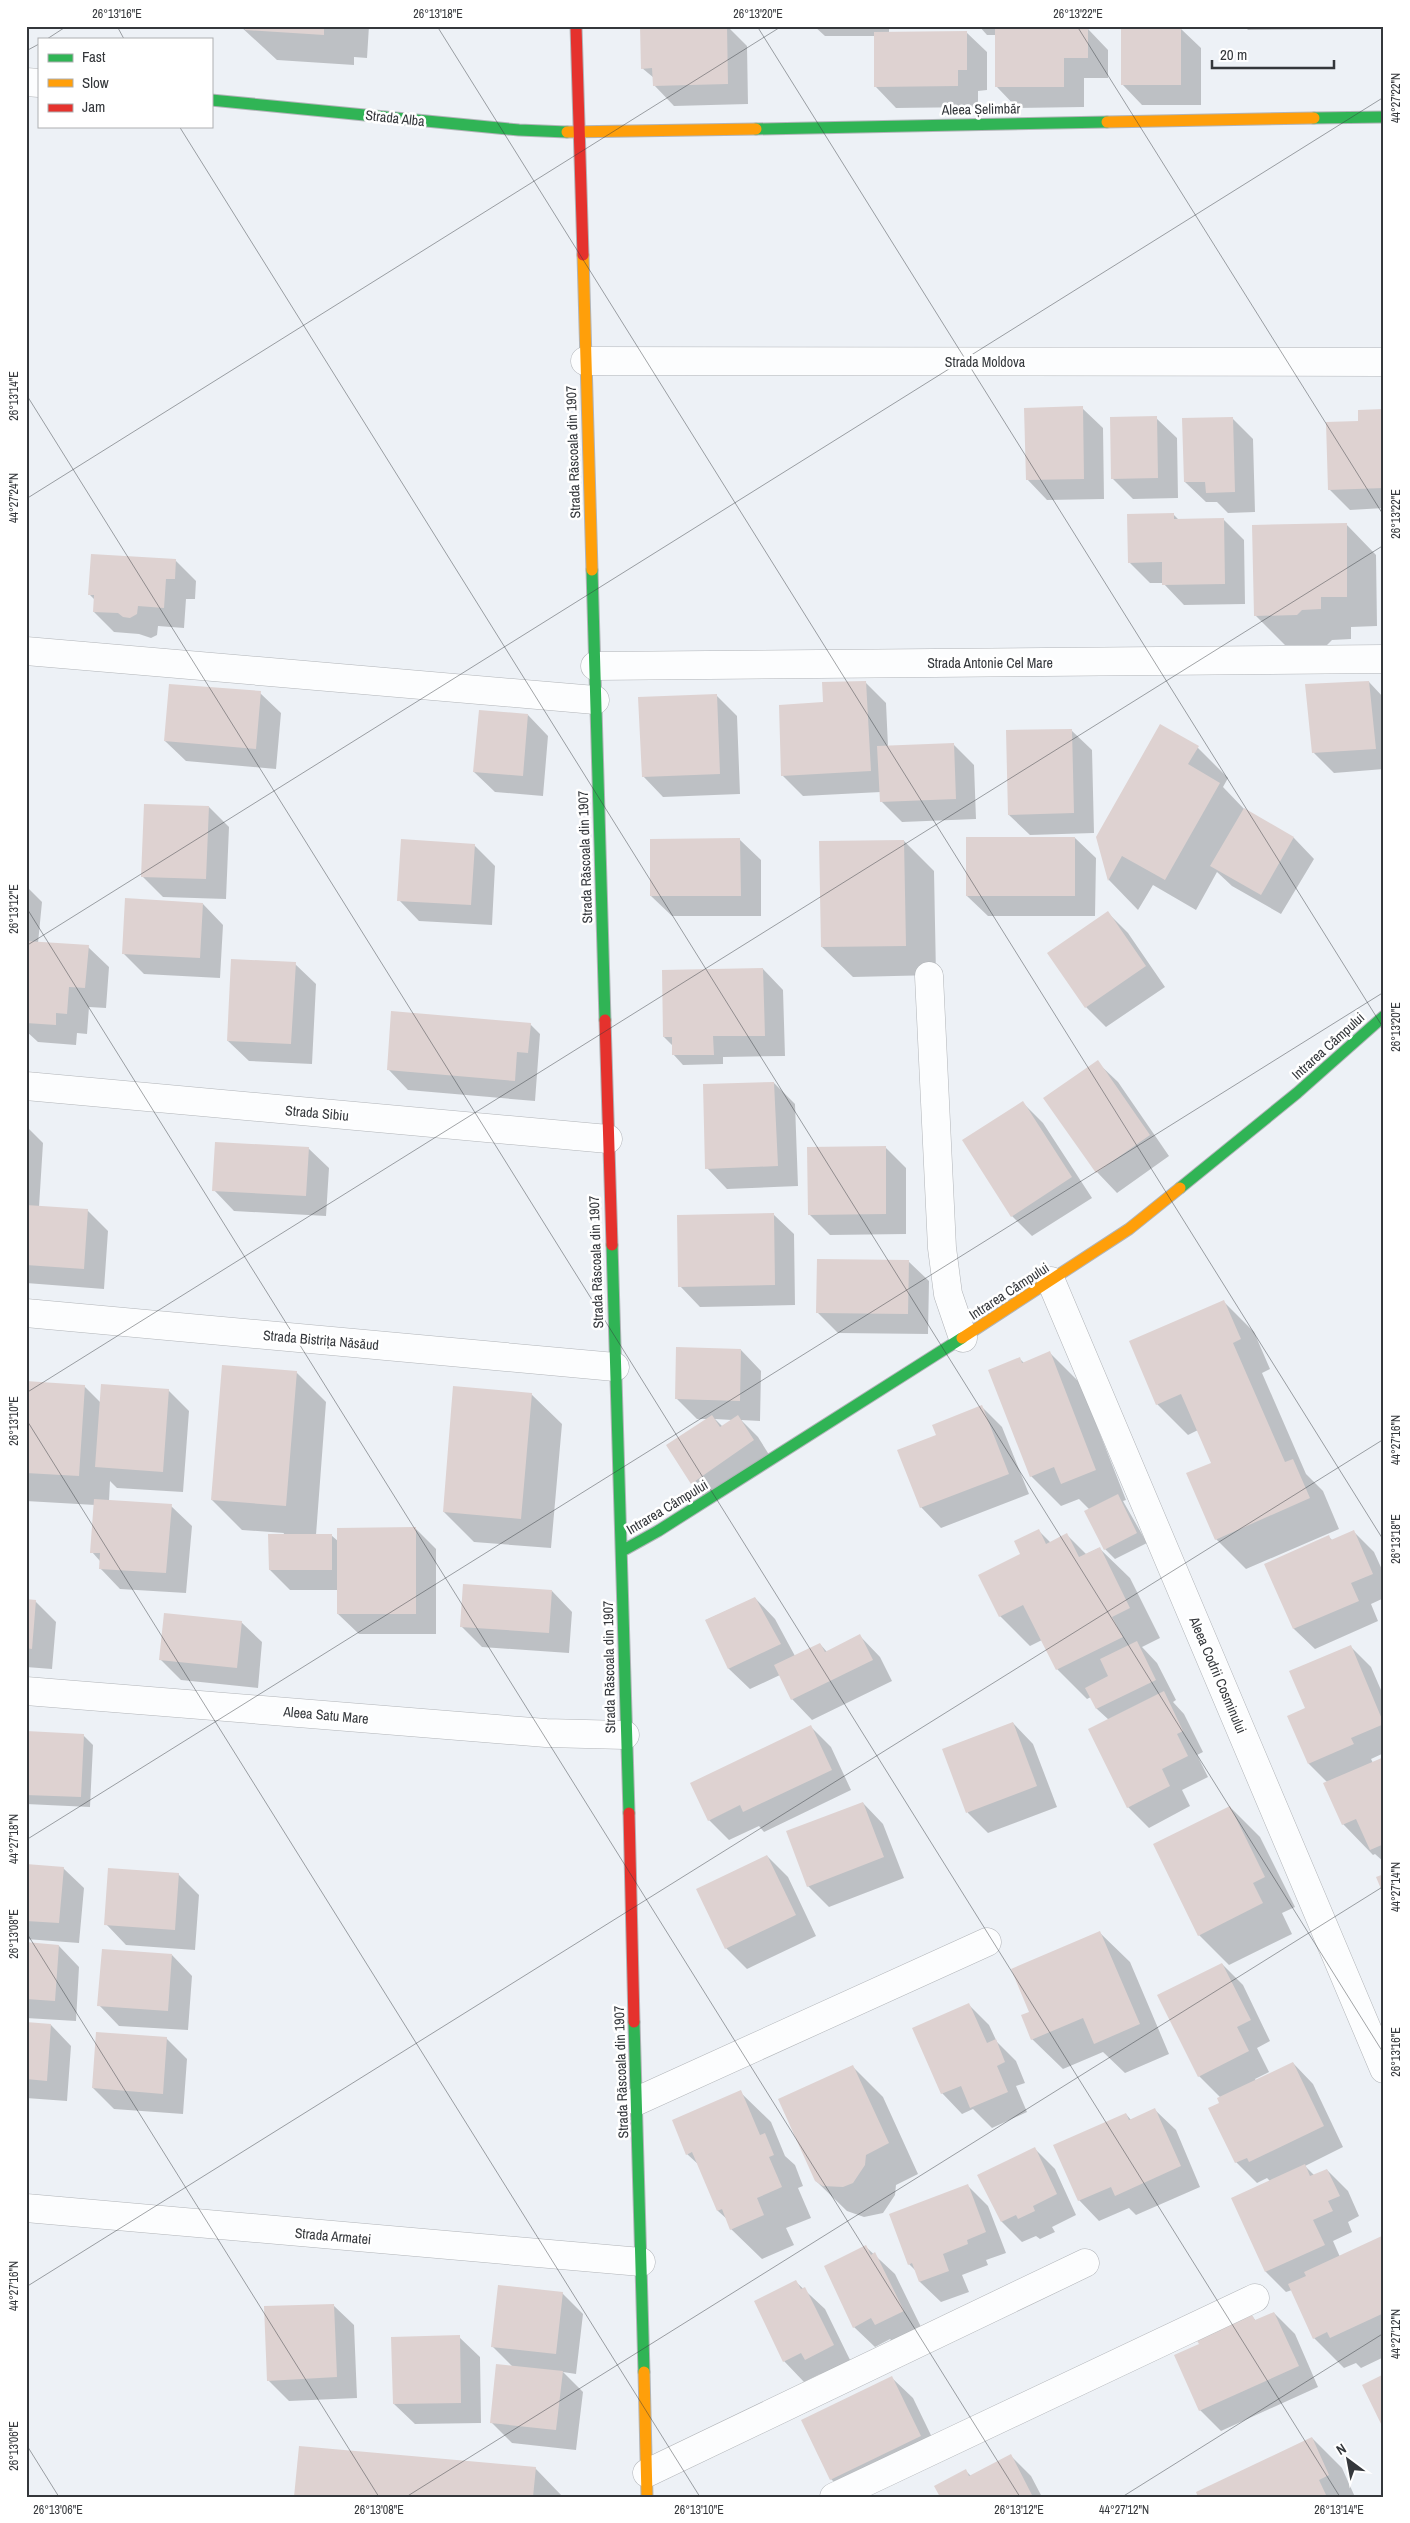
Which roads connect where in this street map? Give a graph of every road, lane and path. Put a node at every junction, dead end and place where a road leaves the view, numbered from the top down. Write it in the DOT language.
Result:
graph roads {
  1 [pos="576,26"];
  2 [pos="212,100"];
  3 [pos="1384,117"];
  4 [pos="579,132"];
  5 [pos="585,361"];
  6 [pos="1384,362"];
  7 [pos="26,651"];
  8 [pos="1384,659"];
  9 [pos="595,666"];
  10 [pos="596,700"];
  11 [pos="928,976"];
  12 [pos="1384,1016"];
  13 [pos="26,1086"];
  14 [pos="608,1139"];
  15 [pos="1051,1281"];
  16 [pos="26,1313"];
  17 [pos="963,1338"];
  18 [pos="615,1367"];
  19 [pos="622,1551"];
  20 [pos="26,1692"];
  21 [pos="625,1735"];
  22 [pos="987,1942"];
  23 [pos="1384,2068"];
  24 [pos="637,2101"];
  25 [pos="26,2208"];
  26 [pos="641,2262"];
  27 [pos="1085,2263"];
  28 [pos="1255,2298"];
  29 [pos="647,2485"];
  30 [pos="834,2497"];
  1 -- 4 [label="street, Strada Răscoala din 1907"];
  2 -- 4 [label="street, Strada Alba"];
  3 -- 4 [label="street, Aleea Șelimbăr"];
  4 -- 5 [label="street, Strada Răscoala din 1907"];
  5 -- 6 [label="street, Strada Moldova"];
  5 -- 9 [label="street, Strada Răscoala din 1907"];
  7 -- 10 [label="street"];
  8 -- 9 [label="street, Strada Antonie Cel Mare"];
  9 -- 10 [label="street, Strada Răscoala din 1907"];
  10 -- 14 [label="street, Strada Răscoala din 1907"];
  11 -- 17 [label="street"];
  12 -- 15 [label="street, Intrarea Câmpului"];
  13 -- 14 [label="street, Strada Sibiu"];
  14 -- 18 [label="street, Strada Răscoala din 1907"];
  15 -- 17 [label="street, Intrarea Câmpului"];
  15 -- 23 [label="street, Aleea Codrii Cosminului"];
  16 -- 18 [label="street, Strada Bistrița Năsăud"];
  17 -- 19 [label="street, Intrarea Câmpului"];
  18 -- 19 [label="street, Strada Răscoala din 1907"];
  19 -- 21 [label="street, Strada Răscoala din 1907"];
  20 -- 21 [label="street, Aleea Satu Mare"];
  21 -- 24 [label="street, Strada Răscoala din 1907"];
  22 -- 24 [label="street"];
  24 -- 26 [label="street, Strada Răscoala din 1907"];
  25 -- 26 [label="street, Strada Armatei"];
  26 -- 29 [label="street, Strada Răscoala din 1907"];
  27 -- 29 [label="street"];
  28 -- 30 [label="street"];
}
